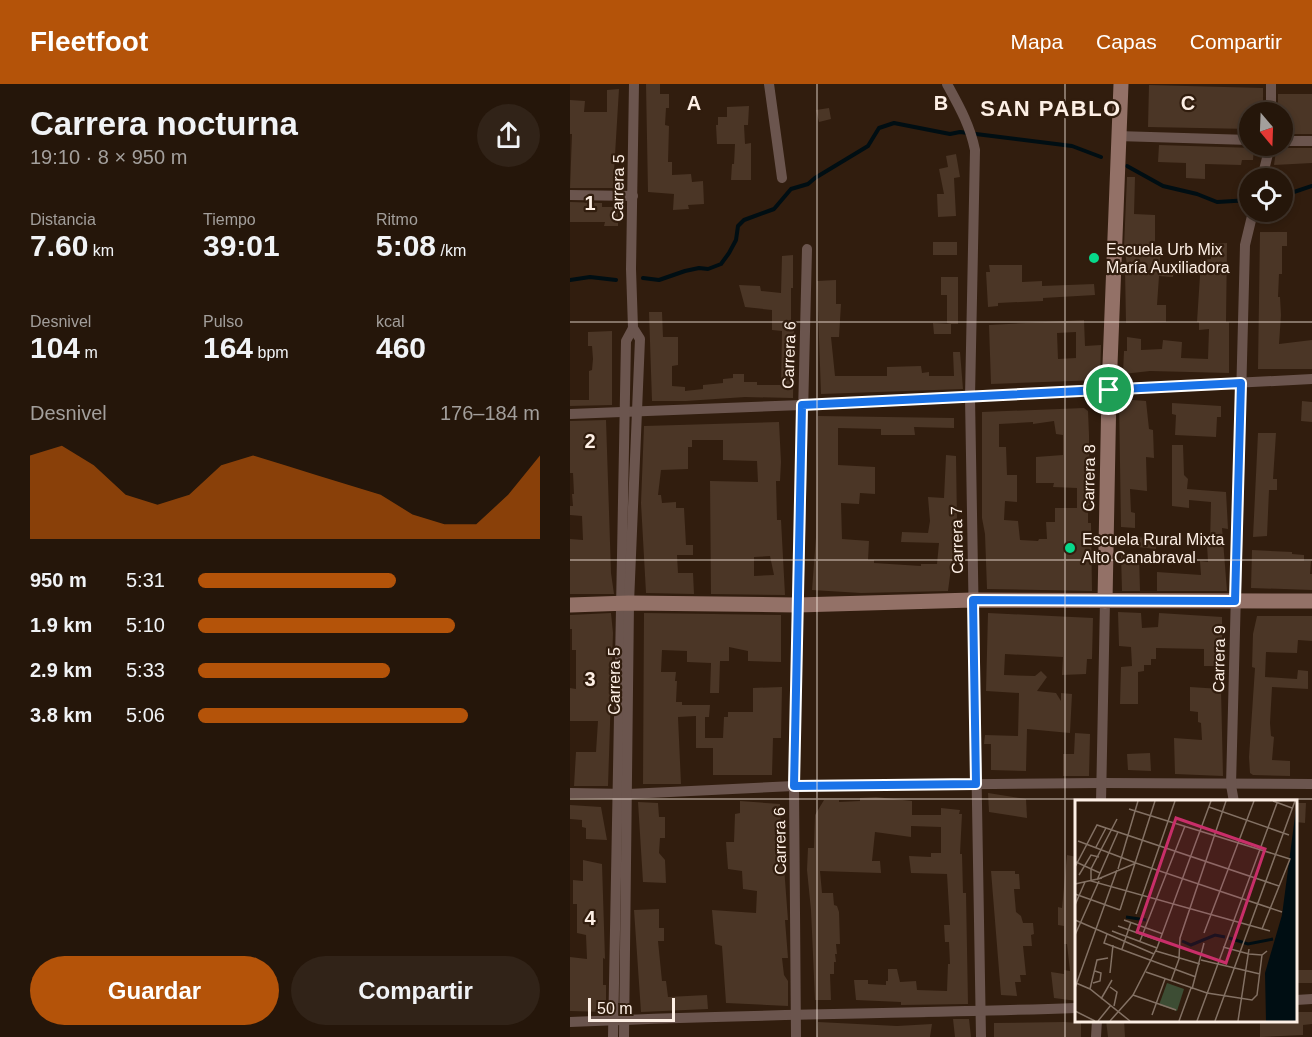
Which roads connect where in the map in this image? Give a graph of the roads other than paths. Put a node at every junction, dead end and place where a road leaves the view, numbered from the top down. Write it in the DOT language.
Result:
graph roads {
  1 [pos="634,84"];
  2 [pos="769,84"];
  3 [pos="947,84"];
  4 [pos="1121,84"];
  5 [pos="1271,84"];
  6 [pos="1271,102"];
  7 [pos="1118,136"];
  8 [pos="1239,141"];
  9 [pos="1293,141"];
  10 [pos="1312,141"];
  11 [pos="782,178"];
  12 [pos="570,195"];
  13 [pos="633,196"];
  14 [pos="1251,222"];
  15 [pos="807,249"];
  16 [pos="633,328"];
  17 [pos="1312,379"];
  18 [pos="1241,383"];
  19 [pos="1109,390"];
  20 [pos="970,396"];
  21 [pos="802,405"];
  22 [pos="638,411"];
  23 [pos="625,412"];
  24 [pos="570,414"];
  25 [pos="973,600"];
  26 [pos="1105,601"];
  27 [pos="1235,601"];
  28 [pos="1312,601"];
  29 [pos="625,604"];
  30 [pos="570,605"];
  31 [pos="797,605"];
  32 [pos="1101,783"];
  33 [pos="976,784"];
  34 [pos="1312,784"];
  35 [pos="1231,785"];
  36 [pos="794,786"];
  37 [pos="570,793"];
  38 [pos="622,793"];
  39 [pos="1101,800"];
  40 [pos="1226,800"];
  41 [pos="1234,800"];
  42 [pos="1312,999"];
  43 [pos="1297,1000"];
  44 [pos="1075,1008"];
  45 [pos="981,1012"];
  46 [pos="797,1013"];
  47 [pos="625,1019"];
  48 [pos="613,1020"];
  49 [pos="570,1022"];
  50 [pos="1097,1022"];
  51 [pos="612,1037"];
  52 [pos="624,1037"];
  53 [pos="796,1037"];
  54 [pos="981,1037"];
  55 [pos="1096,1037"];
  1 -- 13 [label="street, Carrera 5"];
  2 -- 11 [label="street"];
  3 -- 20 [label="street, Carrera 7"];
  4 -- 7 [label="main road, Carrera 8"];
  5 -- 6 [label="street"];
  7 -- 8 [label="street"];
  7 -- 19 [label="main road, Carrera 8"];
  9 -- 10 [label="street"];
  12 -- 13 [label="street"];
  13 -- 16 [label="street, Carrera 5"];
  14 -- 18 [label="street, Carrera 9"];
  15 -- 21 [label="street, Carrera 6"];
  16 -- 22 [label="street, Carrera 5"];
  16 -- 23 [label="street, Carrera 5"];
  17 -- 18 [label="street"];
  18 -- 19 [label="street"];
  18 -- 27 [label="street, Carrera 9"];
  19 -- 20 [label="street"];
  19 -- 26 [label="main road, Carrera 8"];
  20 -- 21 [label="street"];
  20 -- 25 [label="street, Carrera 7"];
  21 -- 22 [label="street"];
  21 -- 31 [label="street, Carrera 6"];
  22 -- 23 [label="street"];
  22 -- 29 [label="street, Carrera 5"];
  23 -- 24 [label="street"];
  23 -- 29 [label="street, Carrera 5"];
  25 -- 26 [label="main road"];
  25 -- 31 [label="main road"];
  25 -- 33 [label="street, Carrera 7"];
  26 -- 27 [label="main road"];
  26 -- 32 [label="street, Carrera 8"];
  27 -- 28 [label="main road"];
  27 -- 35 [label="street, Carrera 9"];
  29 -- 30 [label="main road"];
  29 -- 31 [label="main road"];
  29 -- 38 [label="street, Carrera 5"];
  31 -- 36 [label="street, Carrera 6"];
  32 -- 33 [label="street"];
  32 -- 35 [label="street"];
  32 -- 39 [label="street, Carrera 8"];
  33 -- 36 [label="street"];
  33 -- 45 [label="street, Carrera 7"];
  34 -- 35 [label="street"];
  35 -- 40 [label="street, Carrera 9"];
  35 -- 41 [label="street, Carrera 9"];
  36 -- 38 [label="street"];
  36 -- 46 [label="street, Carrera 6"];
  37 -- 38 [label="street"];
  38 -- 47 [label="street, Carrera 5"];
  38 -- 48 [label="street, Carrera 5"];
  42 -- 43 [label="street"];
  44 -- 45 [label="street"];
  45 -- 46 [label="street"];
  45 -- 54 [label="street, Carrera 7"];
  46 -- 47 [label="street"];
  46 -- 53 [label="street, Carrera 6"];
  47 -- 48 [label="street"];
  47 -- 52 [label="street, Carrera 5"];
  48 -- 49 [label="street"];
  48 -- 51 [label="street, Carrera 5"];
  50 -- 55 [label="street"];
}
